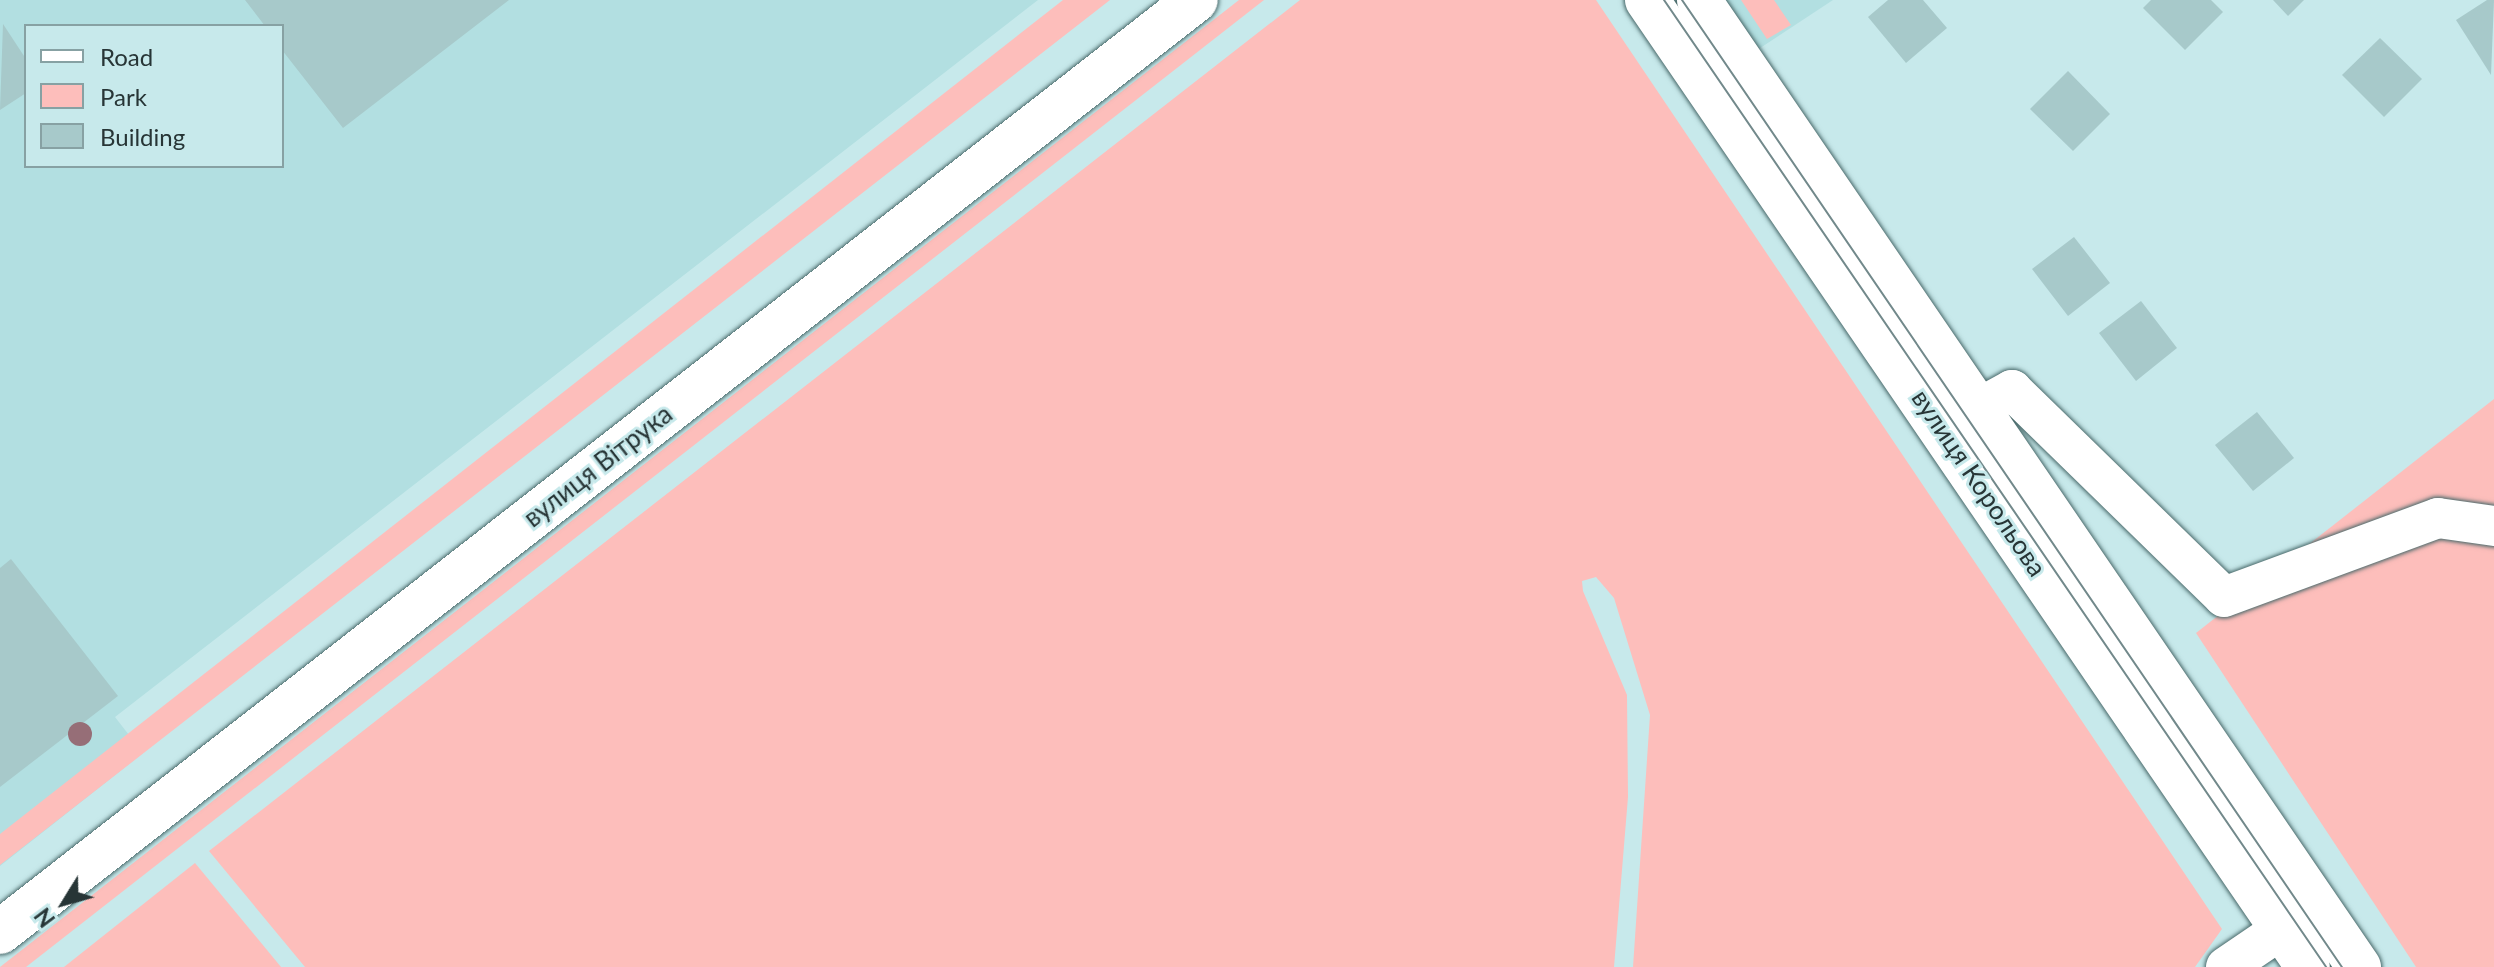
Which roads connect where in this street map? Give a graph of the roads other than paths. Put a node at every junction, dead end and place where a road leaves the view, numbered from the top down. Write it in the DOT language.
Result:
graph roads {
  1 [pos="1155,0"];
  2 [pos="1196,0"];
  3 [pos="1647,0"];
  4 [pos="1699,0"];
  5 [pos="1980,407"];
  6 [pos="1942,429"];
  7 [pos="2494,526"];
  8 [pos="0,899"];
  9 [pos="2282,929"];
  10 [pos="0,932"];
  11 [pos="2226,967"];
  12 [pos="2308,967"];
  13 [pos="2359,967"];
  1 -- 8 [label="main road, вулиця Вітрука"];
  2 -- 10 [label="main road, вулиця Вітрука"];
  3 -- 6 [label="main road, вулиця Корольова"];
  4 -- 5 [label="main road, вулиця Корольова"];
  5 -- 6 [label="lane"];
  5 -- 7 [label="lane"];
  5 -- 13 [label="main road, вулиця Корольова"];
  6 -- 9 [label="main road, вулиця Корольова"];
  9 -- 11 [label="lane"];
  9 -- 12 [label="main road, вулиця Корольова"];
}
